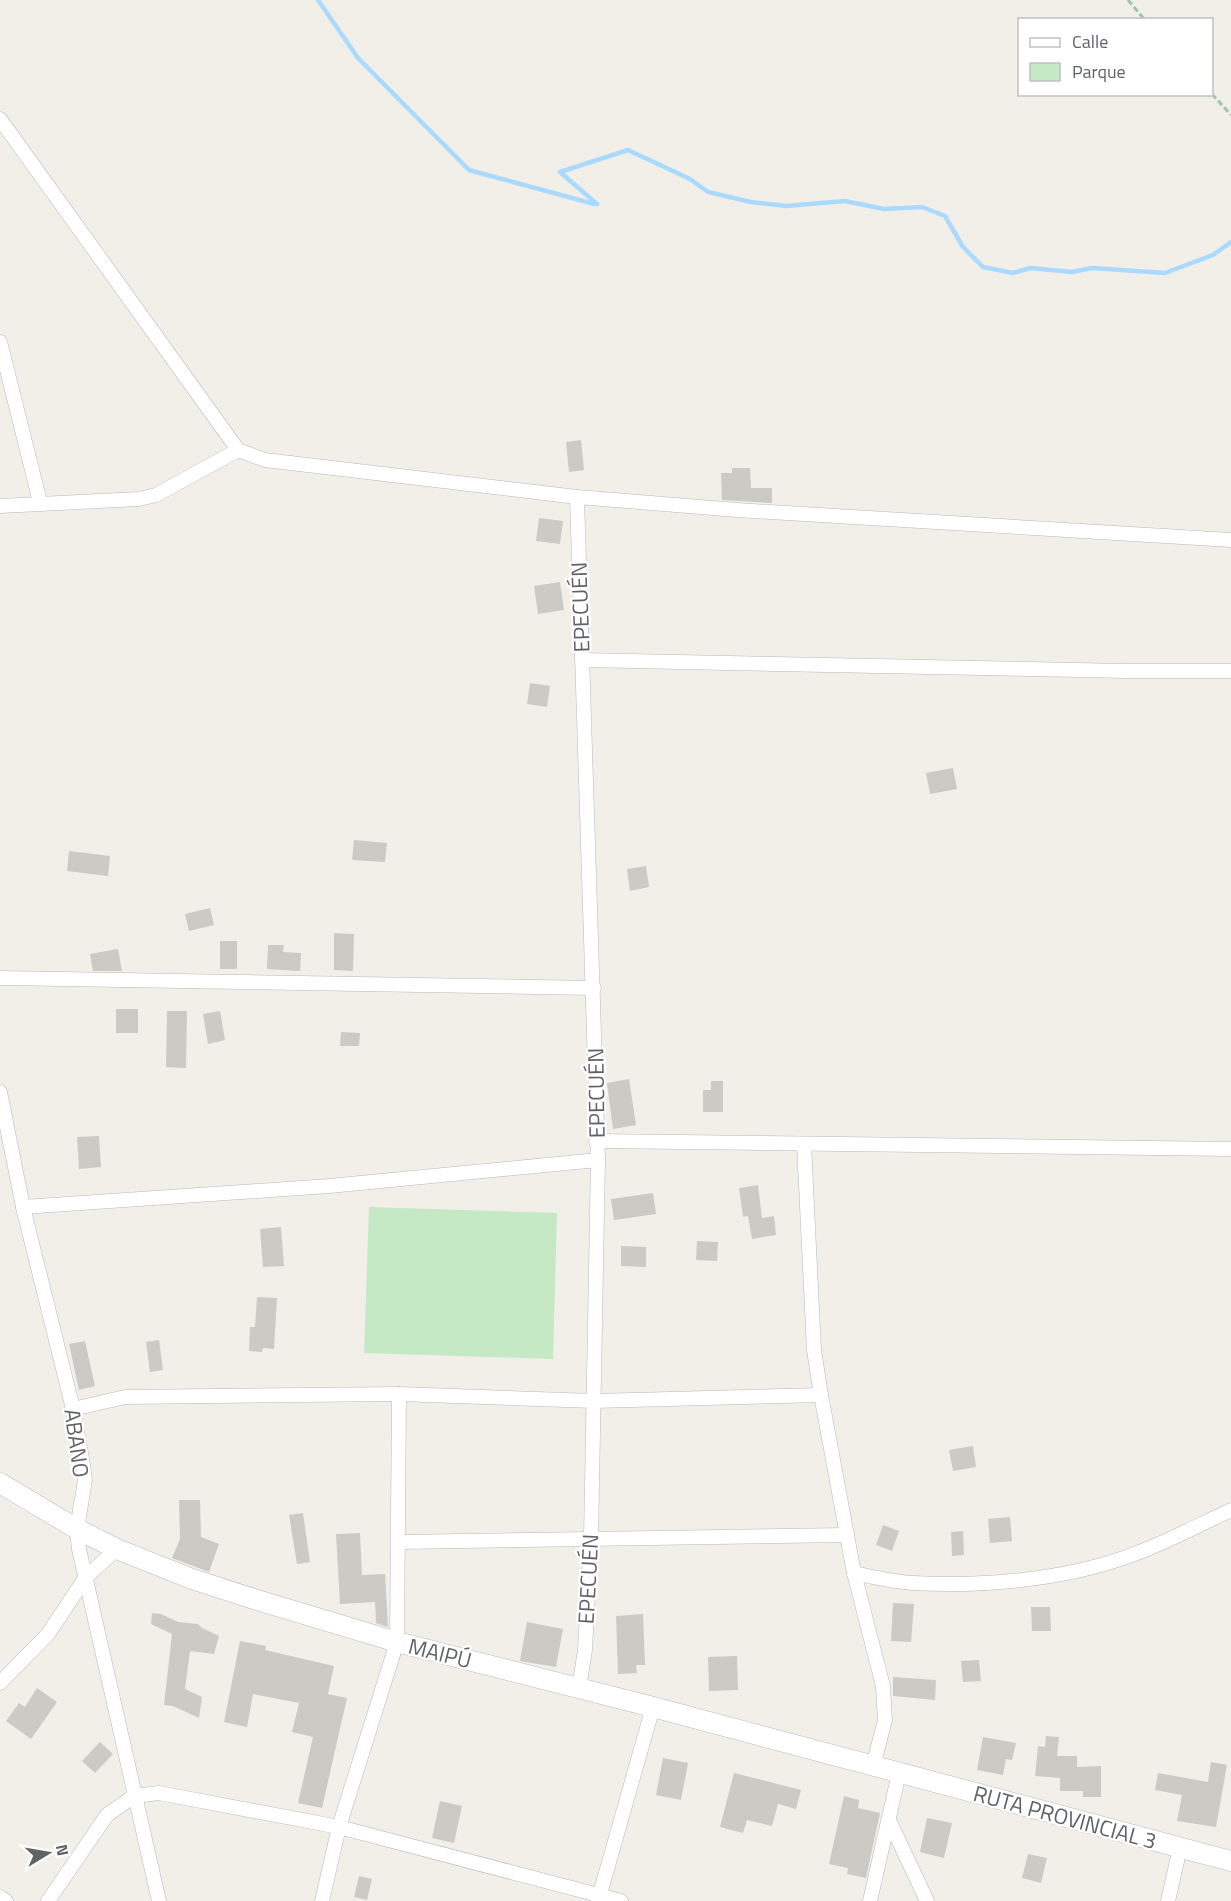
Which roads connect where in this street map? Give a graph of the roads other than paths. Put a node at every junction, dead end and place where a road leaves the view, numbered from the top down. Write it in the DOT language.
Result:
graph roads {
  1 [pos="0,119"];
  2 [pos="0,342"];
  3 [pos="238,450"];
  4 [pos="577,497"];
  5 [pos="40,502"];
  6 [pos="0,506"];
  7 [pos="1231,540"];
  8 [pos="582,660"];
  9 [pos="1231,671"];
  10 [pos="0,978"];
  11 [pos="594,988"];
  12 [pos="0,1097"];
  13 [pos="596,1141"];
  14 [pos="804,1144"];
  15 [pos="1231,1149"];
  16 [pos="598,1160"];
  17 [pos="23,1207"];
  18 [pos="399,1394"];
  19 [pos="821,1395"];
  20 [pos="594,1401"];
  21 [pos="73,1409"];
  22 [pos="0,1483"];
  23 [pos="1231,1510"];
  24 [pos="77,1529"];
  25 [pos="847,1534"];
  26 [pos="591,1539"];
  27 [pos="399,1542"];
  28 [pos="117,1549"];
  29 [pos="854,1574"];
  30 [pos="87,1577"];
  31 [pos="397,1642"];
  32 [pos="0,1683"];
  33 [pos="579,1688"];
  34 [pos="653,1707"];
  35 [pos="873,1766"];
  36 [pos="899,1773"];
  37 [pos="134,1796"];
  38 [pos="889,1820"];
  39 [pos="339,1827"];
  40 [pos="1180,1848"];
  41 [pos="1231,1861"];
  42 [pos="0,1897"];
  43 [pos="599,1898"];
  44 [pos="6,1901"];
  45 [pos="48,1901"];
  46 [pos="159,1901"];
  47 [pos="322,1901"];
  48 [pos="621,1901"];
  49 [pos="870,1901"];
  50 [pos="927,1901"];
  51 [pos="1168,1901"];
  1 -- 3 [label="street"];
  2 -- 5 [label="street"];
  3 -- 4 [label="street"];
  3 -- 5 [label="street"];
  4 -- 7 [label="street"];
  4 -- 8 [label="street, EPECUÉN"];
  5 -- 6 [label="street"];
  8 -- 9 [label="street"];
  8 -- 11 [label="street, EPECUÉN"];
  10 -- 11 [label="street"];
  11 -- 13 [label="street, EPECUÉN"];
  12 -- 17 [label="street, ABANO"];
  13 -- 14 [label="street"];
  13 -- 16 [label="street, EPECUÉN"];
  14 -- 15 [label="street"];
  14 -- 19 [label="street"];
  16 -- 17 [label="street"];
  16 -- 20 [label="street, EPECUÉN"];
  17 -- 21 [label="street, ABANO"];
  18 -- 20 [label="street"];
  18 -- 21 [label="street"];
  18 -- 27 [label="street"];
  19 -- 20 [label="street"];
  19 -- 25 [label="street"];
  20 -- 26 [label="street, EPECUÉN"];
  21 -- 24 [label="street, ABANO"];
  22 -- 24 [label="main road, MAIPÚ"];
  23 -- 29 [label="street"];
  24 -- 28 [label="main road, MAIPÚ"];
  24 -- 30 [label="street, ABANO"];
  25 -- 26 [label="street"];
  25 -- 29 [label="street"];
  26 -- 27 [label="street"];
  26 -- 33 [label="street, EPECUÉN"];
  27 -- 31 [label="street"];
  28 -- 30 [label="street"];
  28 -- 31 [label="main road, MAIPÚ"];
  29 -- 35 [label="street"];
  30 -- 32 [label="street"];
  30 -- 37 [label="street, ABANO"];
  31 -- 33 [label="main road, MAIPÚ"];
  31 -- 39 [label="street"];
  33 -- 34 [label="main road, MAIPÚ"];
  34 -- 35 [label="main road, MAIPÚ"];
  34 -- 43 [label="street"];
  35 -- 36 [label="main road, MAIPÚ"];
  36 -- 38 [label="street"];
  36 -- 40 [label="main road, RUTA PROVINCIAL 3"];
  37 -- 39 [label="street"];
  37 -- 45 [label="street"];
  37 -- 46 [label="street, ABANO"];
  38 -- 49 [label="street"];
  38 -- 50 [label="street"];
  39 -- 43 [label="street"];
  39 -- 47 [label="street"];
  40 -- 41 [label="main road, RUTA PROVINCIAL 3"];
  40 -- 51 [label="street"];
  42 -- 44 [label="street"];
  43 -- 48 [label="street"];
}
